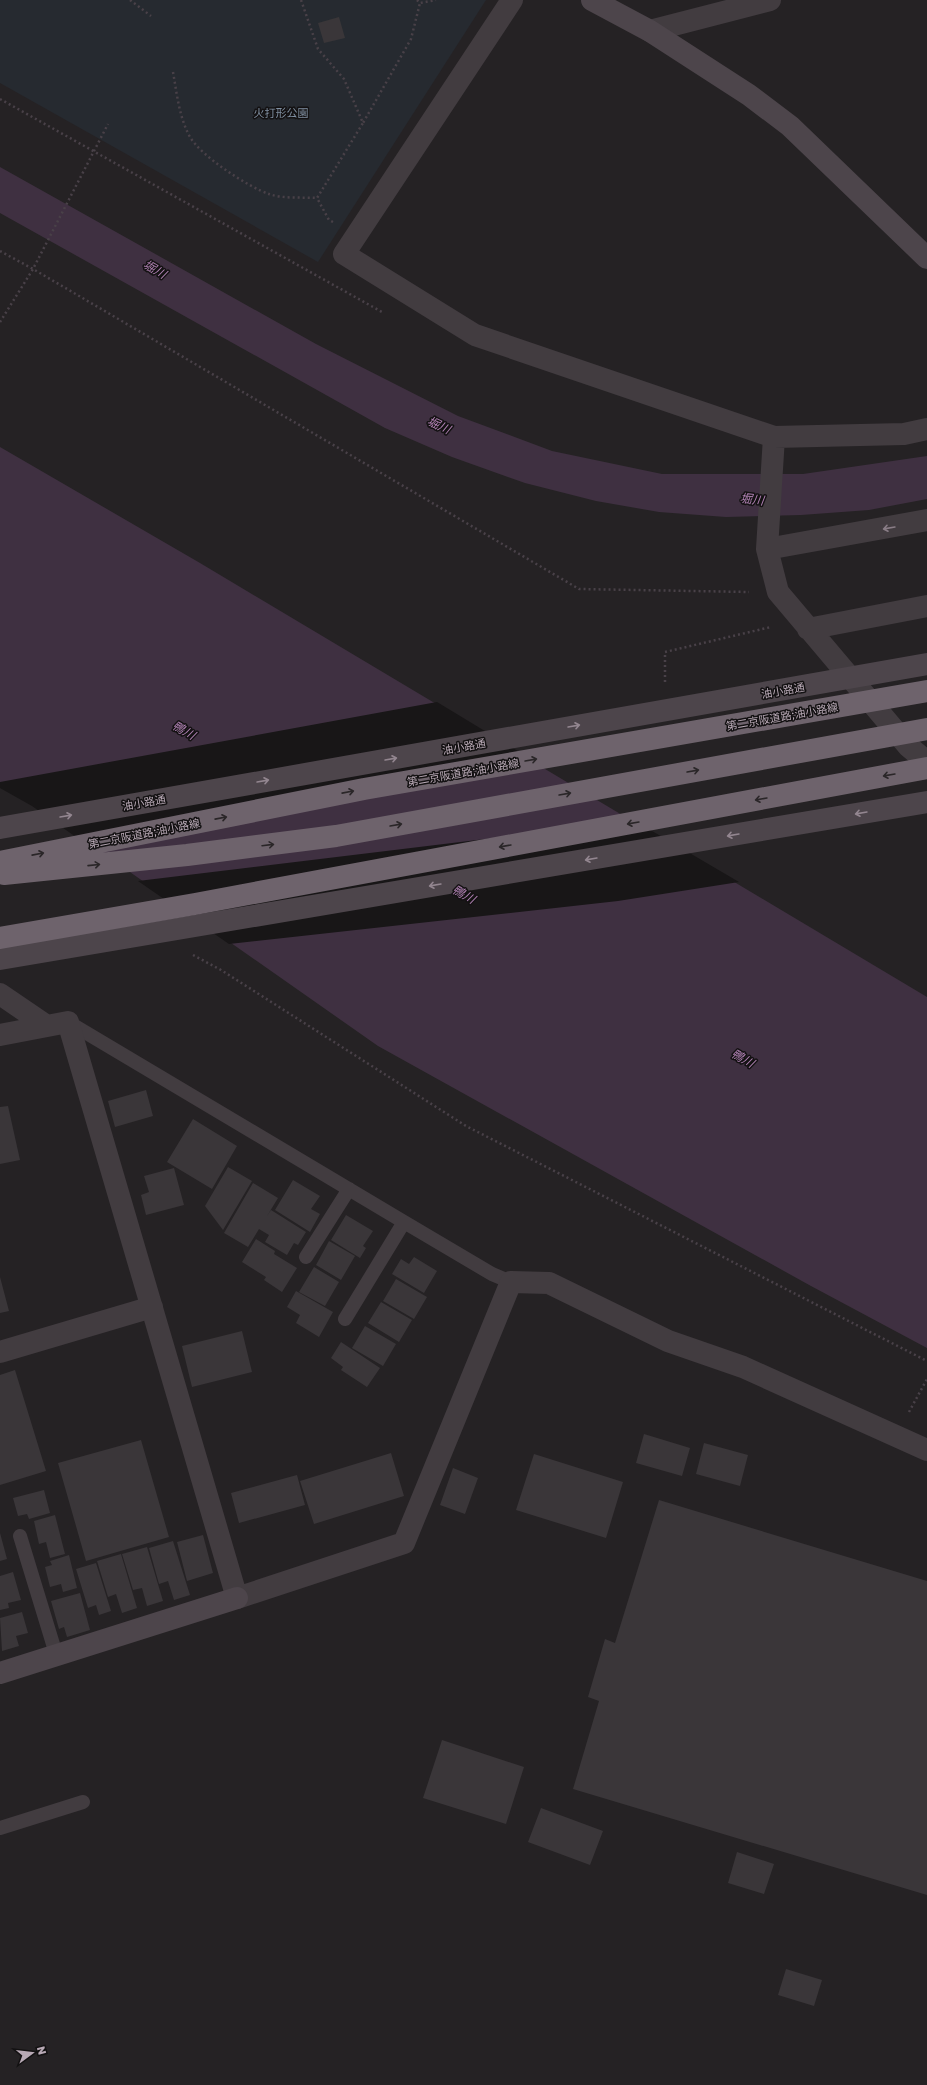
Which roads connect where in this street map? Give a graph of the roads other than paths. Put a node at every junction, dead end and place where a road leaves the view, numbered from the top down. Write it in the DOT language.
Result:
graph roads {
  1 [pos="512,0"];
  2 [pos="592,0"];
  3 [pos="770,0"];
  4 [pos="650,31"];
  5 [pos="927,258"];
  6 [pos="927,429"];
  7 [pos="774,437"];
  8 [pos="927,520"];
  9 [pos="768,549"];
  10 [pos="927,606"];
  11 [pos="804,624"];
  12 [pos="927,664"];
  13 [pos="927,691"];
  14 [pos="927,729"];
  15 [pos="927,762"];
  16 [pos="927,768"];
  17 [pos="927,802"];
  18 [pos="0,828"];
  19 [pos="0,862"];
  20 [pos="0,875"];
  21 [pos="0,938"];
  22 [pos="0,958"];
  23 [pos="0,994"];
  24 [pos="58,1024"];
  25 [pos="0,1035"];
  26 [pos="349,1189"];
  27 [pos="404,1222"];
  28 [pos="306,1257"];
  29 [pos="510,1282"];
  30 [pos="152,1307"];
  31 [pos="345,1319"];
  32 [pos="0,1352"];
  33 [pos="927,1450"];
  34 [pos="20,1536"];
  35 [pos="237,1598"];
  36 [pos="56,1654"];
  37 [pos="0,1673"];
  38 [pos="83,1802"];
  39 [pos="0,1828"];
  1 -- 7 [label="street"];
  2 -- 4 [label="street"];
  3 -- 4 [label="street"];
  4 -- 5 [label="street"];
  6 -- 7 [label="street"];
  7 -- 9 [label="street"];
  8 -- 9 [label="street, one-way"];
  9 -- 11 [label="street"];
  10 -- 11 [label="street"];
  11 -- 15 [label="street"];
  18 -- 12 [label="street, 油小路通, one-way, bridge"];
  19 -- 13 [label="highway, 第二京阪道路;油小路線, one-way, bridge"];
  20 -- 14 [label="highway, one-way, bridge"];
  16 -- 21 [label="highway, one-way, bridge"];
  17 -- 22 [label="street, one-way, bridge"];
  23 -- 24 [label="street"];
  24 -- 25 [label="street"];
  24 -- 26 [label="lane"];
  24 -- 30 [label="street"];
  26 -- 27 [label="lane"];
  26 -- 28 [label="lane"];
  27 -- 29 [label="lane"];
  27 -- 31 [label="lane"];
  29 -- 33 [label="street"];
  29 -- 35 [label="street"];
  30 -- 32 [label="street"];
  30 -- 35 [label="street"];
  34 -- 36 [label="lane"];
  35 -- 36 [label="street"];
  36 -- 37 [label="street"];
  38 -- 39 [label="lane"];
}
